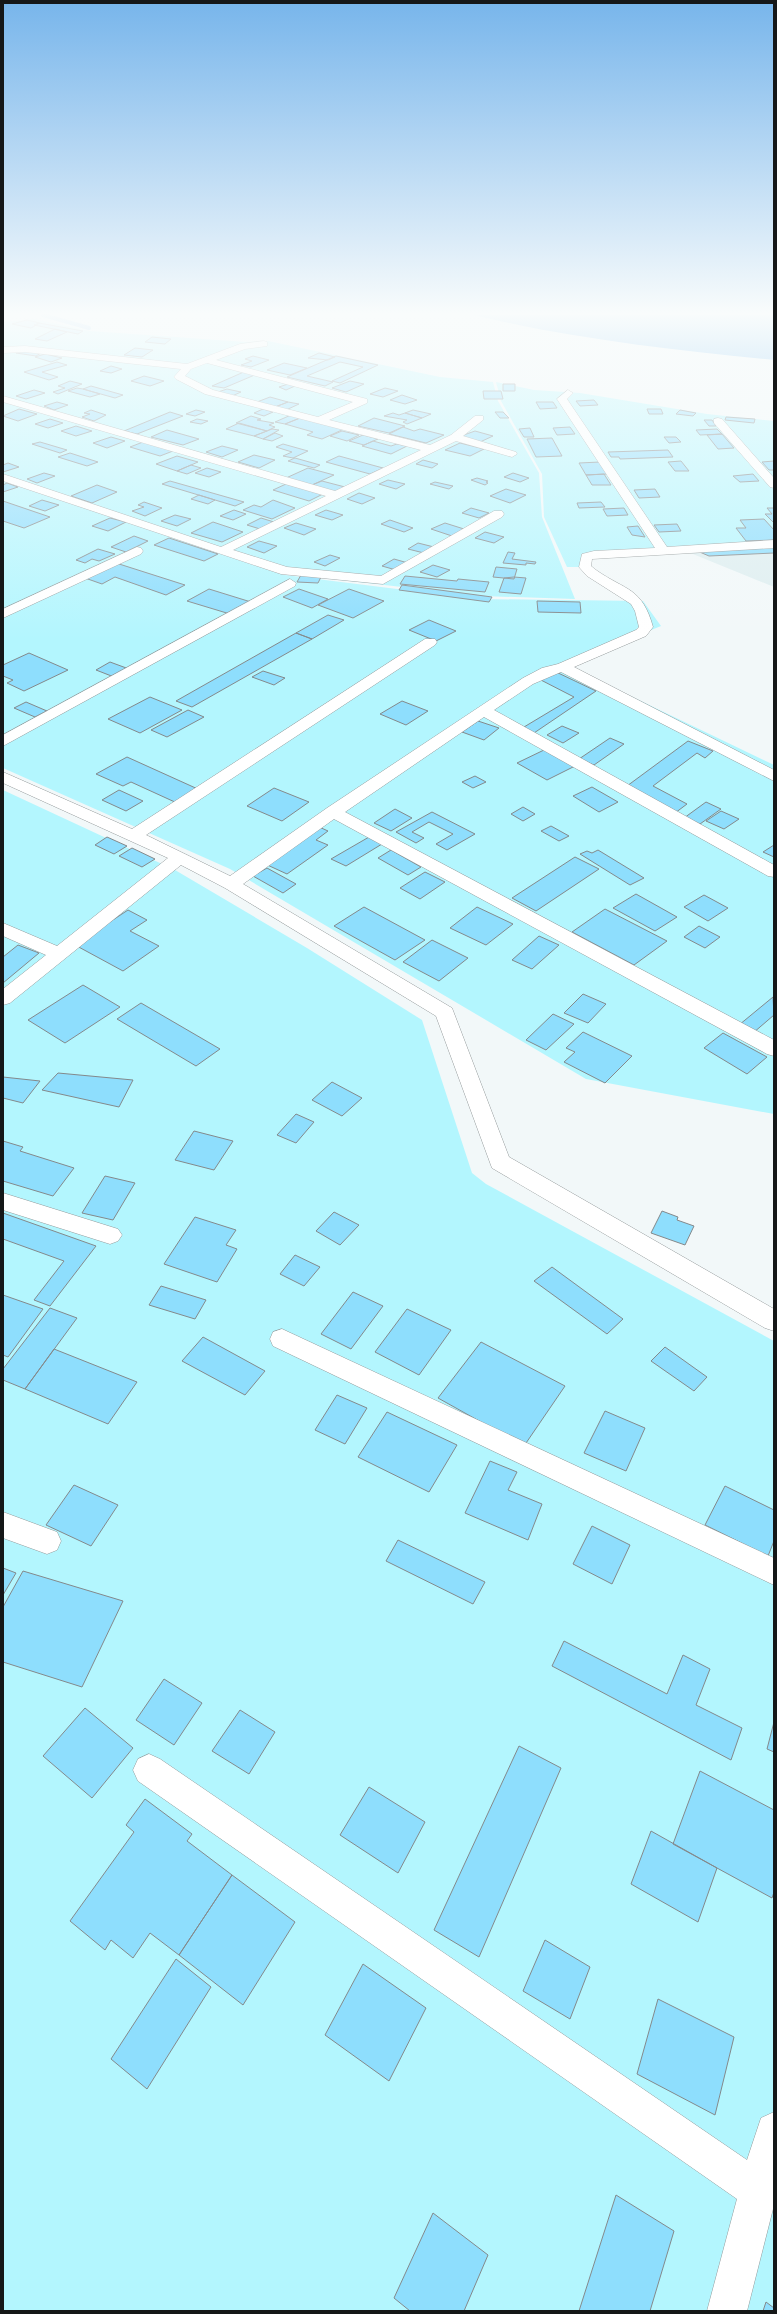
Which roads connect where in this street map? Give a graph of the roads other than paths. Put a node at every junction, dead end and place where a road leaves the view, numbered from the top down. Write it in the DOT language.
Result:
graph roads {
  1 [pos="86,423"];
  2 [pos="326,423"];
  3 [pos="472,423"];
  4 [pos="578,423"];
  5 [pos="720,423"];
  6 [pos="455,436"];
  7 [pos="430,449"];
  8 [pos="512,454"];
  9 [pos="3,477"];
  10 [pos="774,485"];
  11 [pos="338,496"];
  12 [pos="498,514"];
  13 [pos="774,544"];
  14 [pos="663,550"];
  15 [pos="137,551"];
  16 [pos="222,551"];
  17 [pos="290,584"];
  18 [pos="3,614"];
  19 [pos="430,642"];
  20 [pos="563,668"];
  21 [pos="484,711"];
  22 [pos="3,741"];
  23 [pos="774,776"];
  24 [pos="3,777"];
  25 [pos="333,812"];
  26 [pos="133,836"];
  27 [pos="180,857"];
  28 [pos="774,872"];
  29 [pos="231,884"];
  30 [pos="3,929"];
  31 [pos="60,954"];
  32 [pos="3,999"];
  33 [pos="774,1048"];
  34 [pos="3,1201"];
  35 [pos="110,1235"];
  36 [pos="772,1317"];
  37 [pos="282,1339"];
  38 [pos="3,1525"];
  39 [pos="46,1540"];
  40 [pos="774,1572"];
  41 [pos="149,1770"];
  42 [pos="774,2131"];
  43 [pos="759,2191"];
  44 [pos="727,2311"];
  1 -- 11 [label="street"];
  2 -- 7 [label="street"];
  3 -- 6 [label="street"];
  4 -- 14 [label="street"];
  5 -- 10 [label="street"];
  6 -- 7 [label="street"];
  6 -- 8 [label="street"];
  7 -- 11 [label="street"];
  9 -- 16 [label="street"];
  11 -- 16 [label="street"];
  12 -- 16 [label="street"];
  13 -- 14 [label="street"];
  14 -- 20 [label="street"];
  15 -- 18 [label="street"];
  17 -- 22 [label="street"];
  19 -- 26 [label="street"];
  20 -- 21 [label="street"];
  20 -- 23 [label="street"];
  21 -- 25 [label="street"];
  21 -- 28 [label="street"];
  24 -- 26 [label="street"];
  25 -- 29 [label="street"];
  25 -- 33 [label="street"];
  26 -- 27 [label="street"];
  27 -- 29 [label="street"];
  27 -- 31 [label="street"];
  29 -- 36 [label="street"];
  30 -- 31 [label="street"];
  31 -- 32 [label="street"];
  34 -- 35 [label="street"];
  37 -- 40 [label="street"];
  38 -- 39 [label="street"];
  41 -- 43 [label="street"];
  42 -- 43 [label="street"];
  43 -- 44 [label="street"];
}
